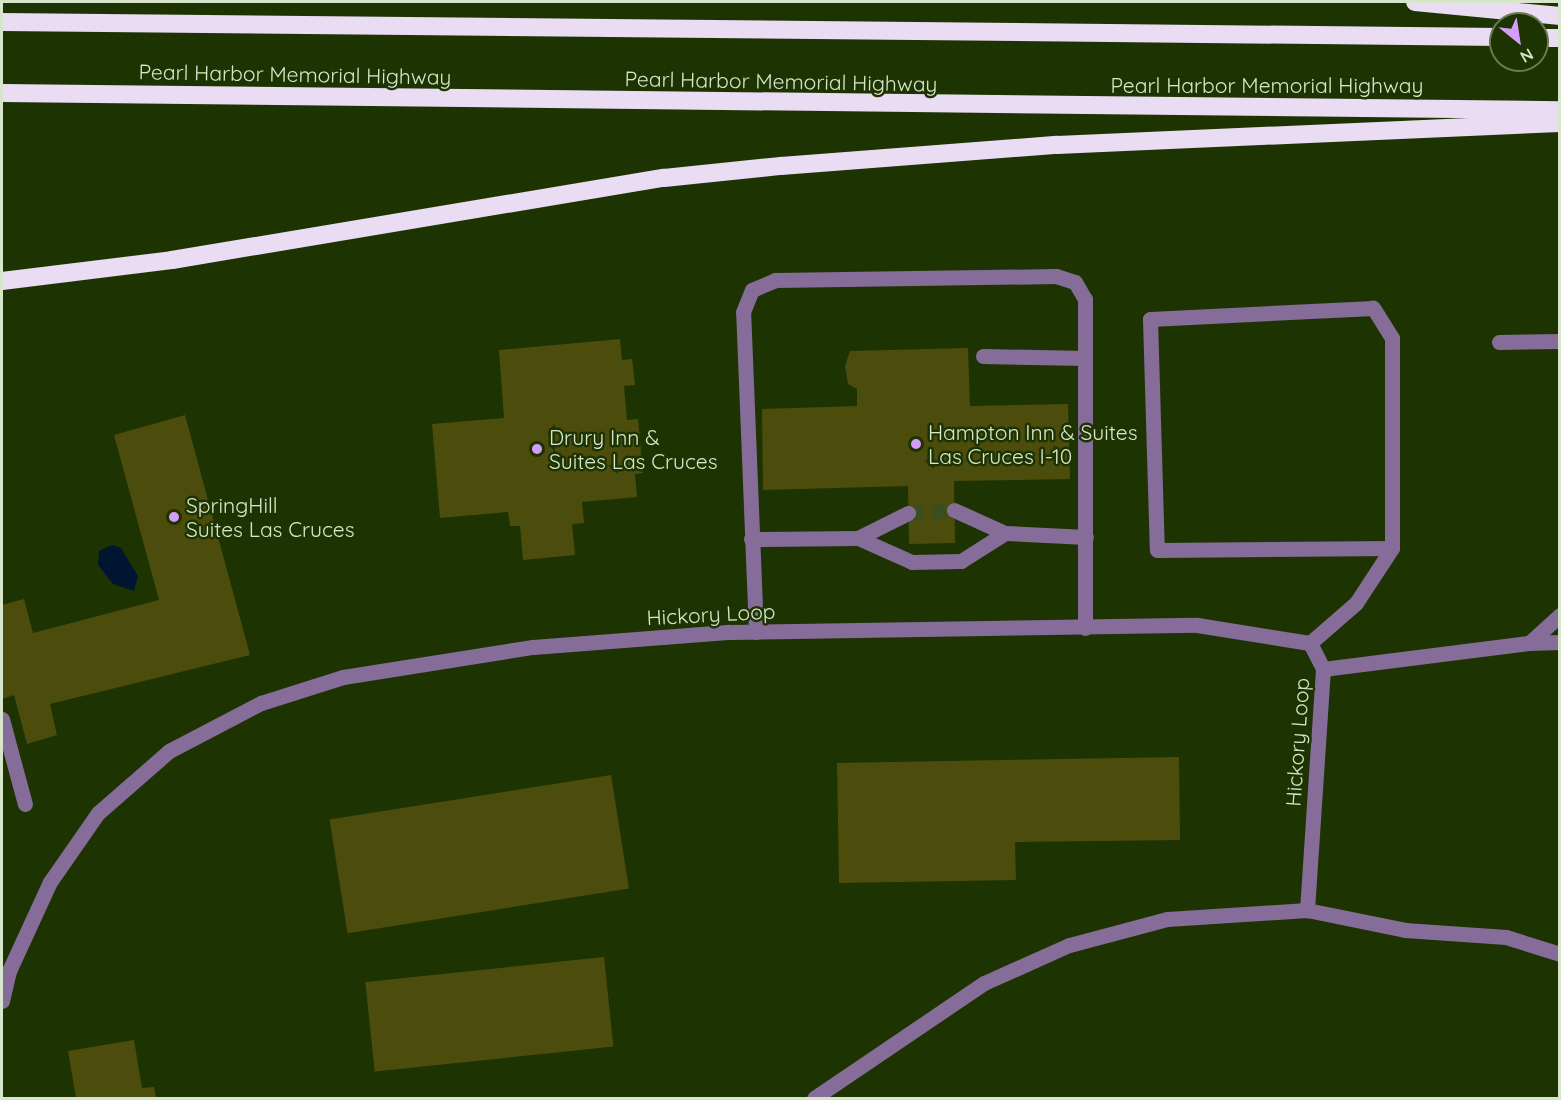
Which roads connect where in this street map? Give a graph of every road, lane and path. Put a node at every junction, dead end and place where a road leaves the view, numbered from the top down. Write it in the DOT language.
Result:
graph roads {
  1 [pos="1415,2"];
  2 [pos="1560,16"];
  3 [pos="2,22"];
  4 [pos="1489,38"];
  5 [pos="2,93"];
  6 [pos="1560,110"];
  7 [pos="1560,123"];
  8 [pos="2,281"];
  9 [pos="1560,340"];
  10 [pos="1499,342"];
  11 [pos="983,356"];
  12 [pos="1085,358"];
  13 [pos="954,510"];
  14 [pos="908,513"];
  15 [pos="1005,534"];
  16 [pos="1086,537"];
  17 [pos="858,538"];
  18 [pos="751,539"];
  19 [pos="1392,548"];
  20 [pos="1560,615"];
  21 [pos="1085,628"];
  22 [pos="756,632"];
  23 [pos="1560,642"];
  24 [pos="1310,643"];
  25 [pos="1529,643"];
  26 [pos="1323,669"];
  27 [pos="2,719"];
  28 [pos="25,804"];
  29 [pos="1307,910"];
  30 [pos="1560,954"];
  31 [pos="2,1001"];
  32 [pos="814,1098"];
  1 -- 2 [label="highway"];
  3 -- 4 [label="highway"];
  5 -- 6 [label="highway, Pearl Harbor Memorial Highway"];
  7 -- 8 [label="highway"];
  9 -- 10 [label="street"];
  11 -- 12 [label="street"];
  12 -- 16 [label="street"];
  12 -- 18 [label="street"];
  13 -- 15 [label="street"];
  14 -- 17 [label="street"];
  15 -- 16 [label="street"];
  15 -- 17 [label="street"];
  16 -- 21 [label="street"];
  17 -- 18 [label="street"];
  18 -- 22 [label="street"];
  19 -- 19 [label="street"];
  19 -- 24 [label="street"];
  20 -- 25 [label="street"];
  21 -- 22 [label="street, Hickory Loop"];
  21 -- 24 [label="street, Hickory Loop"];
  22 -- 31 [label="street, Hickory Loop"];
  23 -- 25 [label="street"];
  24 -- 26 [label="street, Hickory Loop"];
  25 -- 26 [label="street"];
  26 -- 29 [label="street, Hickory Loop"];
  27 -- 28 [label="street"];
  29 -- 30 [label="street"];
  29 -- 32 [label="street"];
}
